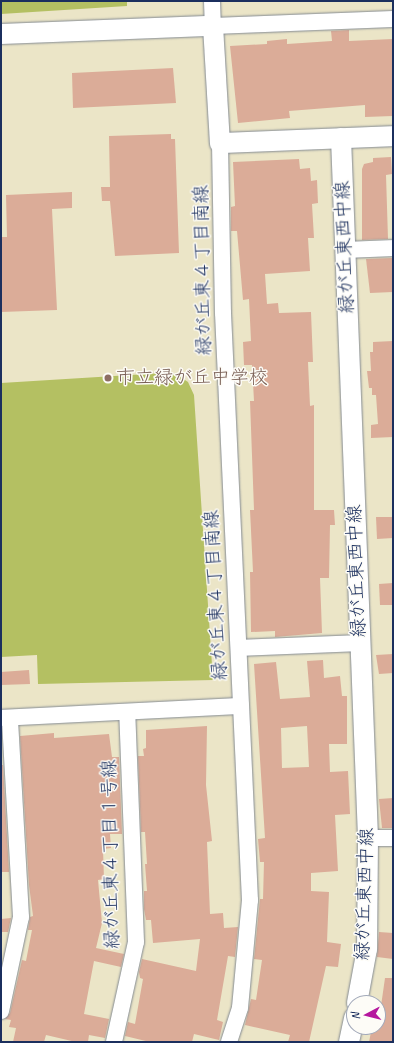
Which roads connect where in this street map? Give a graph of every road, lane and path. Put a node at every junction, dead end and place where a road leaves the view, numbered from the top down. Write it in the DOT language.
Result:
graph roads {
  1 [pos="212,1"];
  2 [pos="393,19"];
  3 [pos="213,26"];
  4 [pos="1,34"];
  5 [pos="393,136"];
  6 [pos="341,138"];
  7 [pos="220,143"];
  8 [pos="393,248"];
  9 [pos="346,250"];
  10 [pos="359,643"];
  11 [pos="239,648"];
  12 [pos="241,706"];
  13 [pos="127,712"];
  14 [pos="6,718"];
  15 [pos="368,838"];
  16 [pos="393,838"];
  17 [pos="359,995"];
  18 [pos="1,1011"];
  19 [pos="114,1042"];
  20 [pos="229,1042"];
  1 -- 3 [label="street"];
  2 -- 3 [label="street"];
  3 -- 4 [label="street"];
  3 -- 7 [label="street"];
  5 -- 6 [label="street"];
  6 -- 7 [label="street"];
  6 -- 9 [label="street, 緑が丘東西中線"];
  7 -- 11 [label="street, 緑が丘東４丁目南線"];
  8 -- 9 [label="street"];
  9 -- 10 [label="street, 緑が丘東西中線"];
  10 -- 11 [label="street"];
  10 -- 15 [label="street, 緑が丘東西中線"];
  11 -- 12 [label="street, 緑が丘東４丁目南線"];
  12 -- 13 [label="street"];
  12 -- 20 [label="street, 緑が丘東４丁目南線"];
  13 -- 14 [label="street"];
  13 -- 19 [label="street, 緑が丘東４丁目１号線"];
  14 -- 18 [label="street"];
  15 -- 16 [label="street"];
  15 -- 17 [label="street, 緑が丘東西中線"];
}
